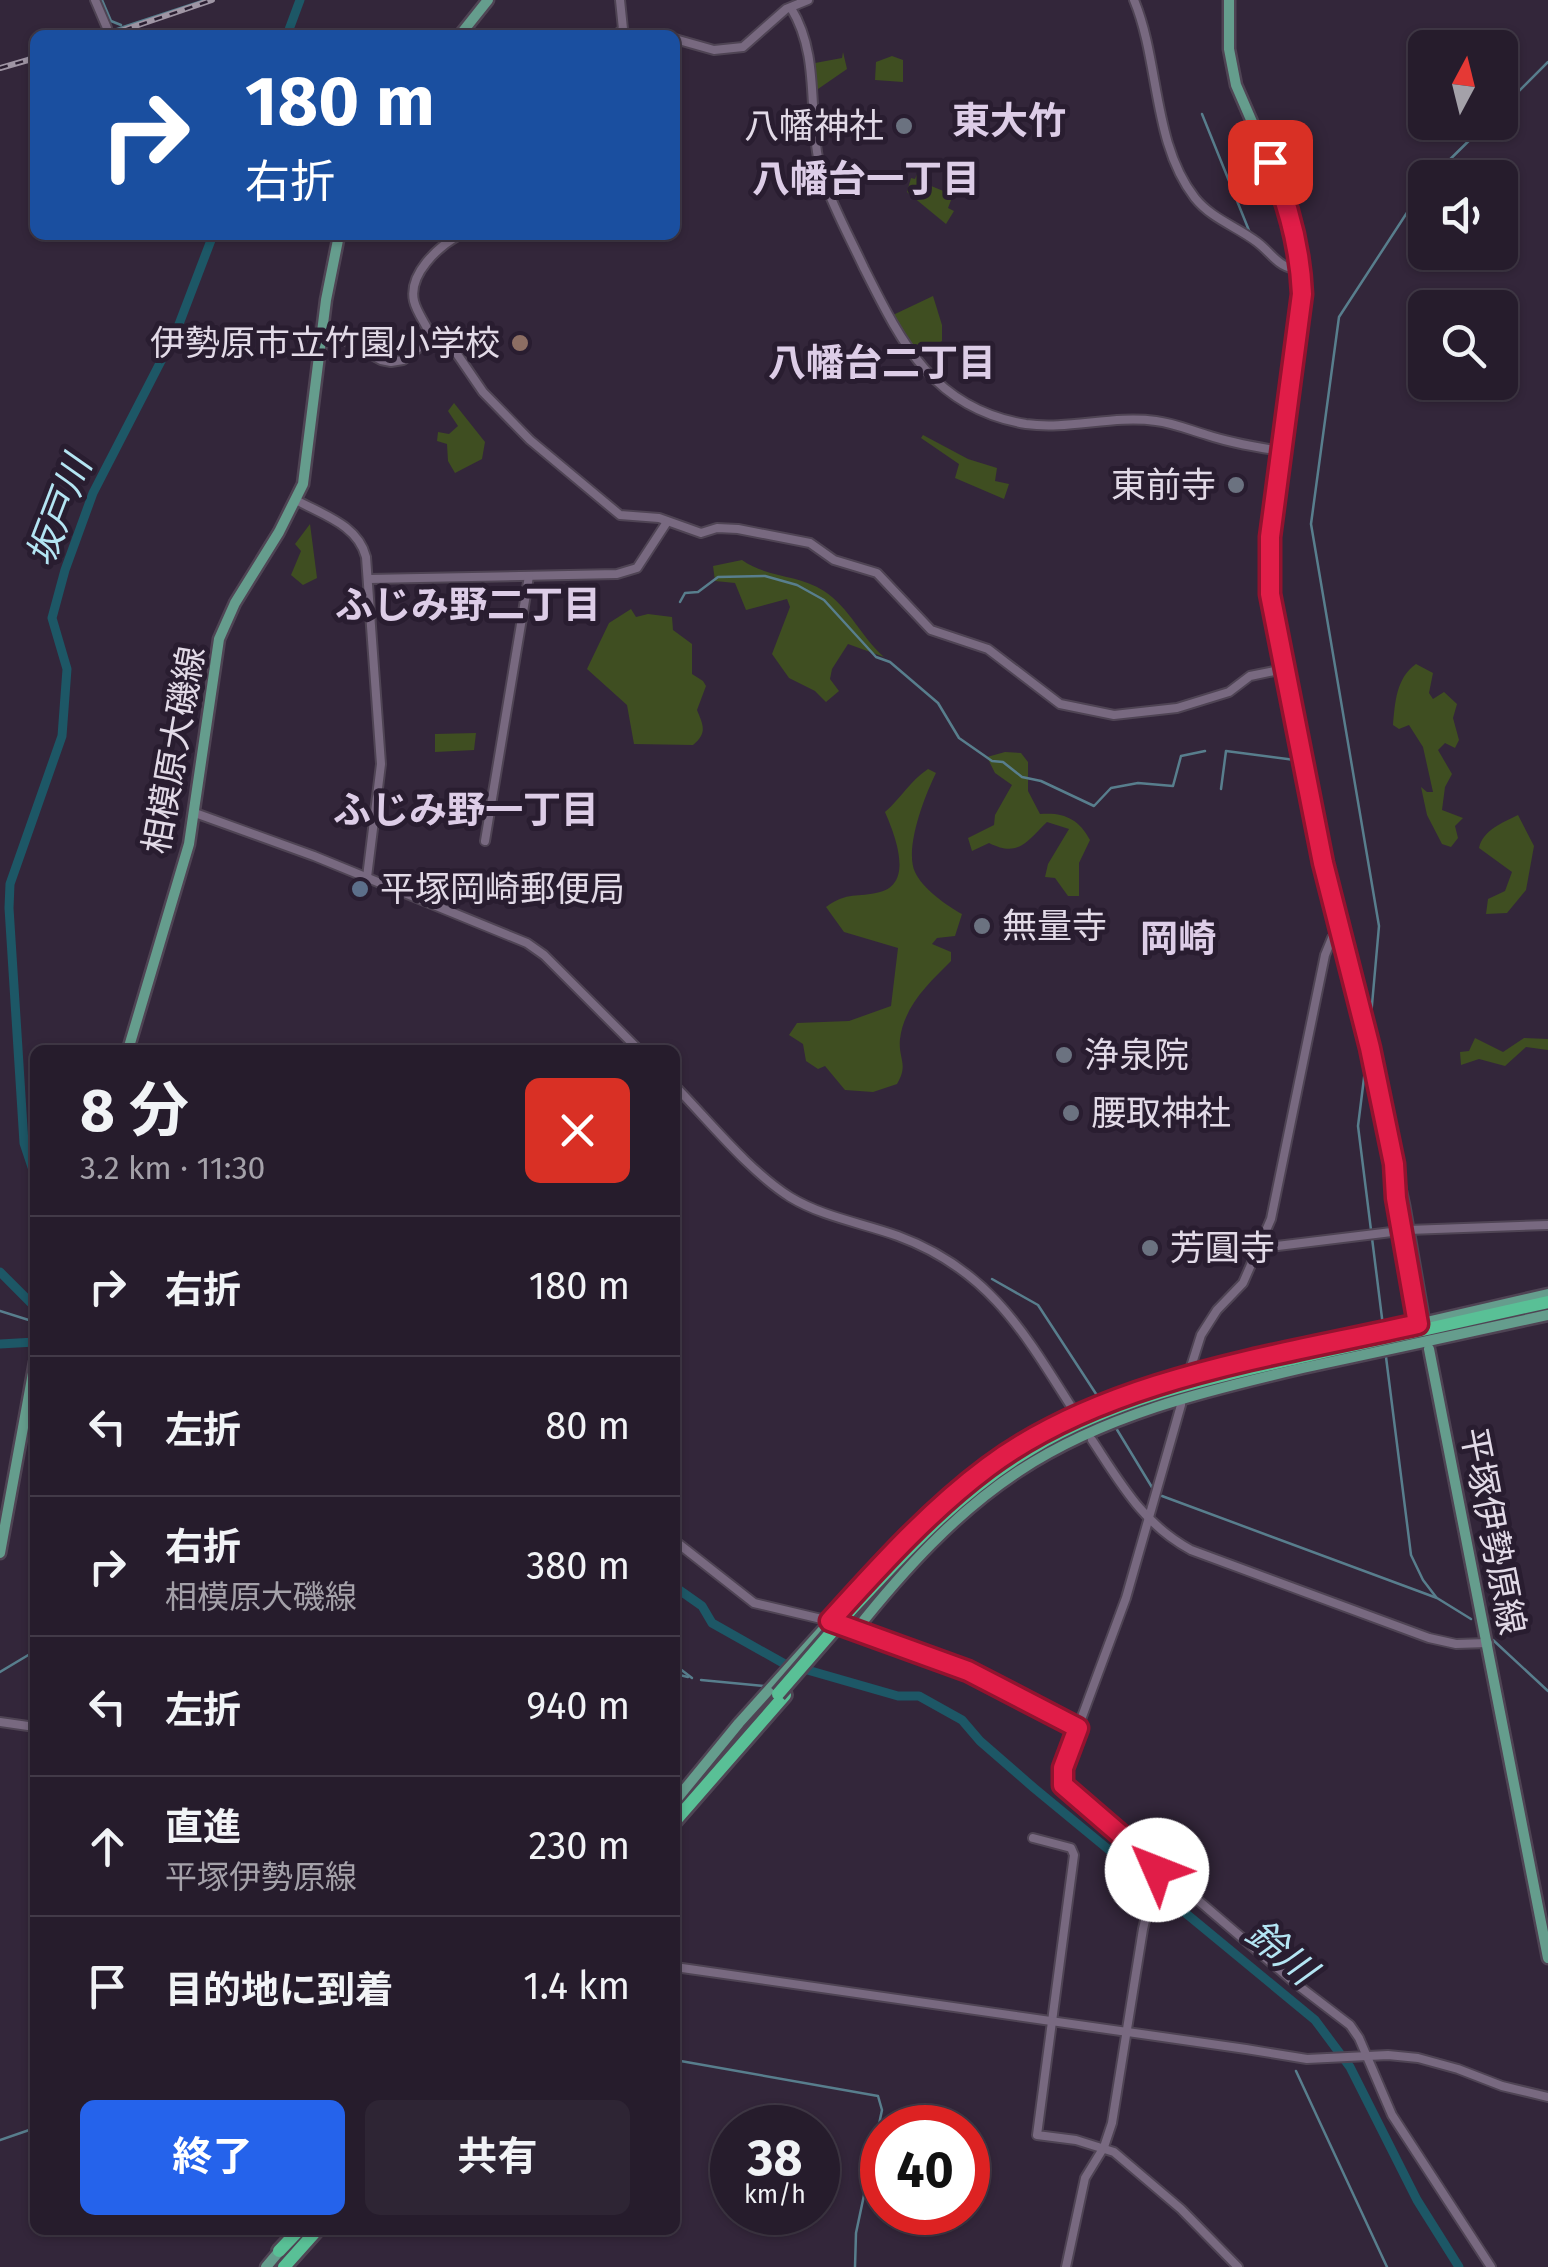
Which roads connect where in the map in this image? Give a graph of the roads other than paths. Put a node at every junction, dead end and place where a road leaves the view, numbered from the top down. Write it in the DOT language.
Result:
graph roads {
  1 [pos="95,0"];
  2 [pos="488,0"];
  3 [pos="620,0"];
  4 [pos="808,0"];
  5 [pos="1134,0"];
  6 [pos="1228,0"];
  7 [pos="791,8"];
  8 [pos="108,28"];
  9 [pos="464,30"];
  10 [pos="620,30"];
  11 [pos="680,40"];
  12 [pos="338,240"];
  13 [pos="452,240"];
  14 [pos="1301,269"];
  15 [pos="324,333"];
  16 [pos="432,339"];
  17 [pos="1281,451"];
  18 [pos="296,500"];
  19 [pos="668,522"];
  20 [pos="529,576"];
  21 [pos="368,579"];
  22 [pos="1284,668"];
  23 [pos="196,813"];
  24 [pos="485,841"];
  25 [pos="367,877"];
  26 [pos="1339,932"];
  27 [pos="129,1045"];
  28 [pos="634,1045"];
  29 [pos="680,1091"];
  30 [pos="1548,1225"];
  31 [pos="1404,1230"];
  32 [pos="1260,1248"];
  33 [pos="1548,1305"];
  34 [pos="1424,1320"];
  35 [pos="1428,1344"];
  36 [pos="1189,1373"];
  37 [pos="30,1389"];
  38 [pos="1181,1404"];
  39 [pos="1072,1408"];
  40 [pos="1092,1440"];
  41 [pos="1149,1522"];
  42 [pos="680,1544"];
  43 [pos="0,1553"];
  44 [pos="830,1621"];
  45 [pos="856,1630"];
  46 [pos="1488,1643"];
  47 [pos="776,1693"];
  48 [pos="0,1722"];
  49 [pos="30,1726"];
  50 [pos="1078,1728"];
  51 [pos="680,1796"];
  52 [pos="680,1805"];
  53 [pos="680,1815"];
  54 [pos="1033,1838"];
  55 [pos="1158,1869"];
  56 [pos="1548,1958"];
  57 [pos="680,1968"];
  58 [pos="1052,2021"];
  59 [pos="1128,2032"];
  60 [pos="1363,2056"];
  61 [pos="1548,2097"];
  62 [pos="1104,2147"];
  63 [pos="289,2235"];
  64 [pos="303,2235"];
  65 [pos="311,2235"];
  66 [pos="276,2262"];
  67 [pos="1066,2267"];
  68 [pos="1238,2267"];
  69 [pos="1490,2267"];
  1 -- 8 [label="street"];
  2 -- 9 [label="main road"];
  3 -- 10 [label="street"];
  4 -- 7 [label="street"];
  5 -- 14 [label="street"];
  6 -- 14 [label="main road"];
  7 -- 11 [label="street"];
  7 -- 17 [label="street"];
  12 -- 15 [label="main road, 相模原大磯線"];
  13 -- 16 [label="street"];
  14 -- 17 [label="main road"];
  15 -- 16 [label="street"];
  15 -- 18 [label="main road, 相模原大磯線"];
  16 -- 19 [label="street"];
  17 -- 22 [label="main road"];
  18 -- 21 [label="street"];
  18 -- 23 [label="main road, 相模原大磯線"];
  19 -- 20 [label="street"];
  19 -- 22 [label="street"];
  20 -- 21 [label="street"];
  20 -- 24 [label="street"];
  21 -- 25 [label="street"];
  22 -- 26 [label="main road"];
  23 -- 25 [label="street"];
  23 -- 27 [label="main road, 相模原大磯線"];
  25 -- 28 [label="street"];
  26 -- 31 [label="main road"];
  26 -- 32 [label="street"];
  29 -- 39 [label="street"];
  30 -- 31 [label="street"];
  31 -- 32 [label="street"];
  31 -- 34 [label="main road"];
  32 -- 36 [label="street"];
  33 -- 34 [label="main road"];
  33 -- 35 [label="main road"];
  33 -- 47 [label="highway, bridge"];
  34 -- 44 [label="main road"];
  35 -- 45 [label="main road"];
  35 -- 46 [label="main road, 平塚伊勢原線"];
  37 -- 43 [label="main road"];
  38 -- 41 [label="street"];
  40 -- 41 [label="street"];
  41 -- 46 [label="street"];
  41 -- 50 [label="street"];
  42 -- 44 [label="street"];
  44 -- 45 [label="main road"];
  44 -- 47 [label="main road"];
  45 -- 50 [label="street"];
  46 -- 56 [label="main road, 平塚伊勢原線"];
  47 -- 51 [label="main road"];
  47 -- 52 [label="highway"];
  47 -- 53 [label="highway"];
  48 -- 49 [label="street"];
  50 -- 55 [label="street"];
  54 -- 58 [label="street"];
  55 -- 59 [label="street"];
  55 -- 60 [label="street"];
  57 -- 58 [label="street"];
  58 -- 59 [label="street"];
  58 -- 62 [label="street"];
  59 -- 60 [label="street"];
  59 -- 62 [label="street"];
  60 -- 61 [label="street"];
  60 -- 69 [label="street"];
  62 -- 67 [label="street"];
  62 -- 68 [label="street"];
  63 -- 66 [label="highway"];
  64 -- 66 [label="highway"];
  65 -- 66 [label="highway"];
}
